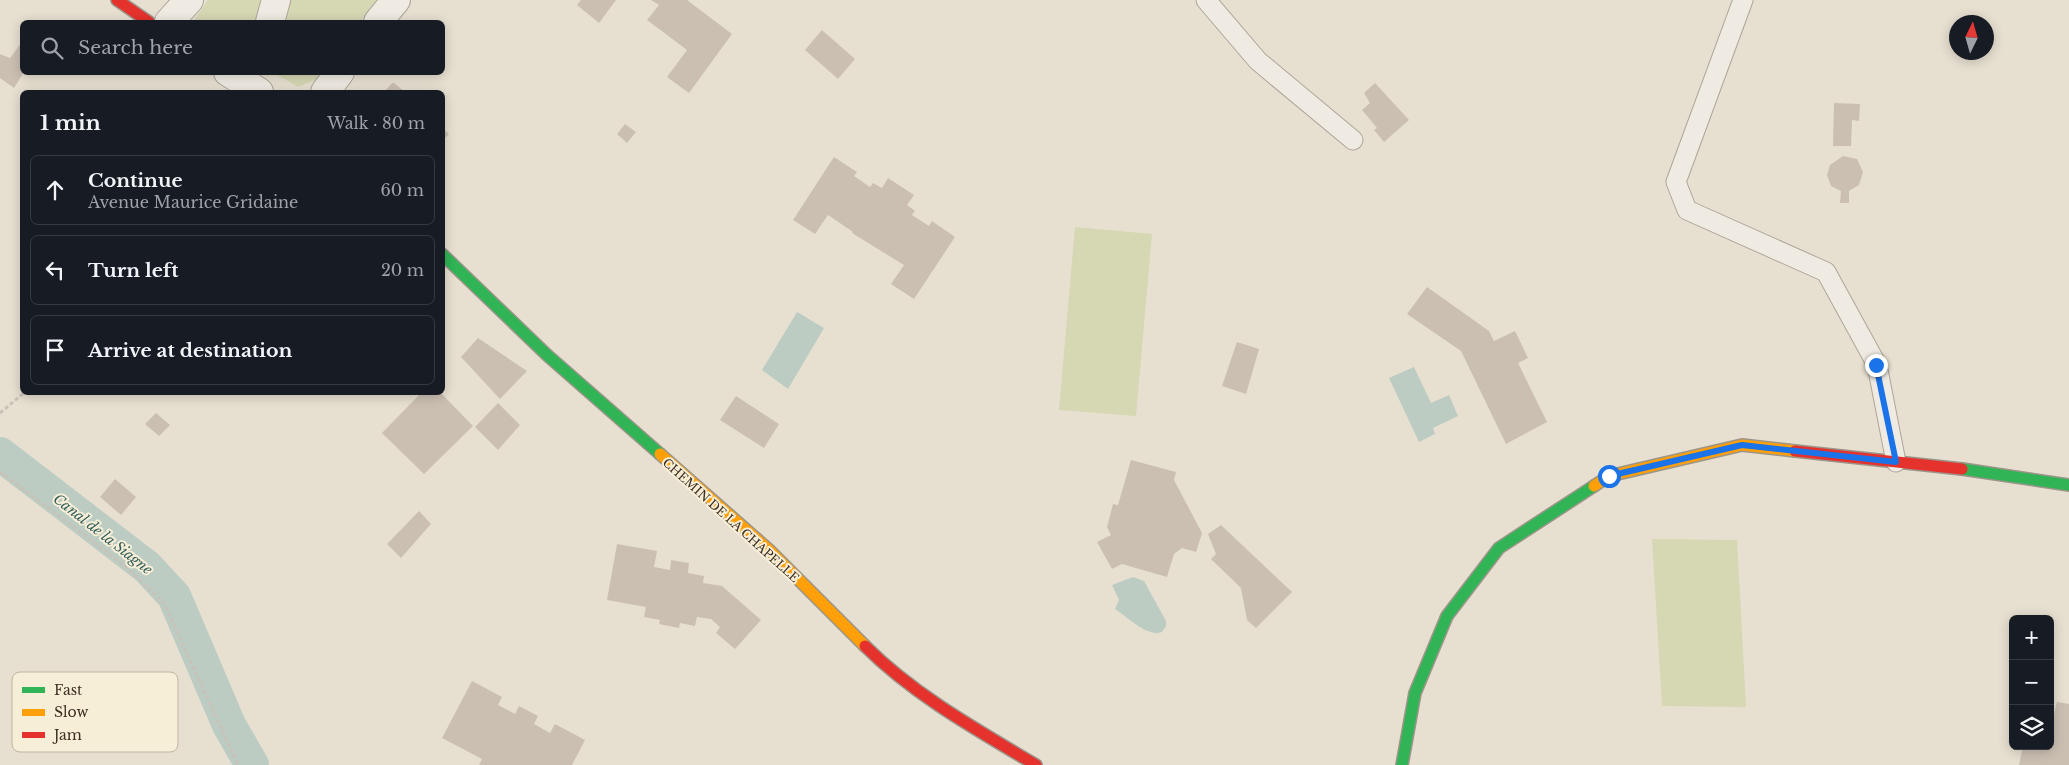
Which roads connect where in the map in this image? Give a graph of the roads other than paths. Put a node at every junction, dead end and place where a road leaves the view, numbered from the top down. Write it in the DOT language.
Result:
graph roads {
  1 [pos="117,0"];
  2 [pos="189,0"];
  3 [pos="276,0"];
  4 [pos="396,0"];
  5 [pos="1206,0"];
  6 [pos="1743,0"];
  7 [pos="146,20"];
  8 [pos="171,20"];
  9 [pos="271,20"];
  10 [pos="380,20"];
  11 [pos="233,75"];
  12 [pos="268,75"];
  13 [pos="338,75"];
  14 [pos="256,90"];
  15 [pos="270,90"];
  16 [pos="326,90"];
  17 [pos="1353,140"];
  18 [pos="445,257"];
  19 [pos="1896,462"];
  20 [pos="2069,485"];
  21 [pos="1036,765"];
  22 [pos="1402,765"];
  1 -- 7 [label="street"];
  2 -- 8 [label="street"];
  3 -- 9 [label="street"];
  4 -- 10 [label="street"];
  5 -- 17 [label="lane"];
  6 -- 19 [label="lane"];
  11 -- 14 [label="street"];
  12 -- 15 [label="street"];
  13 -- 16 [label="street"];
  18 -- 21 [label="street, CHEMIN DE LA CHAPELLE"];
  19 -- 20 [label="street"];
  19 -- 22 [label="street"];
}
